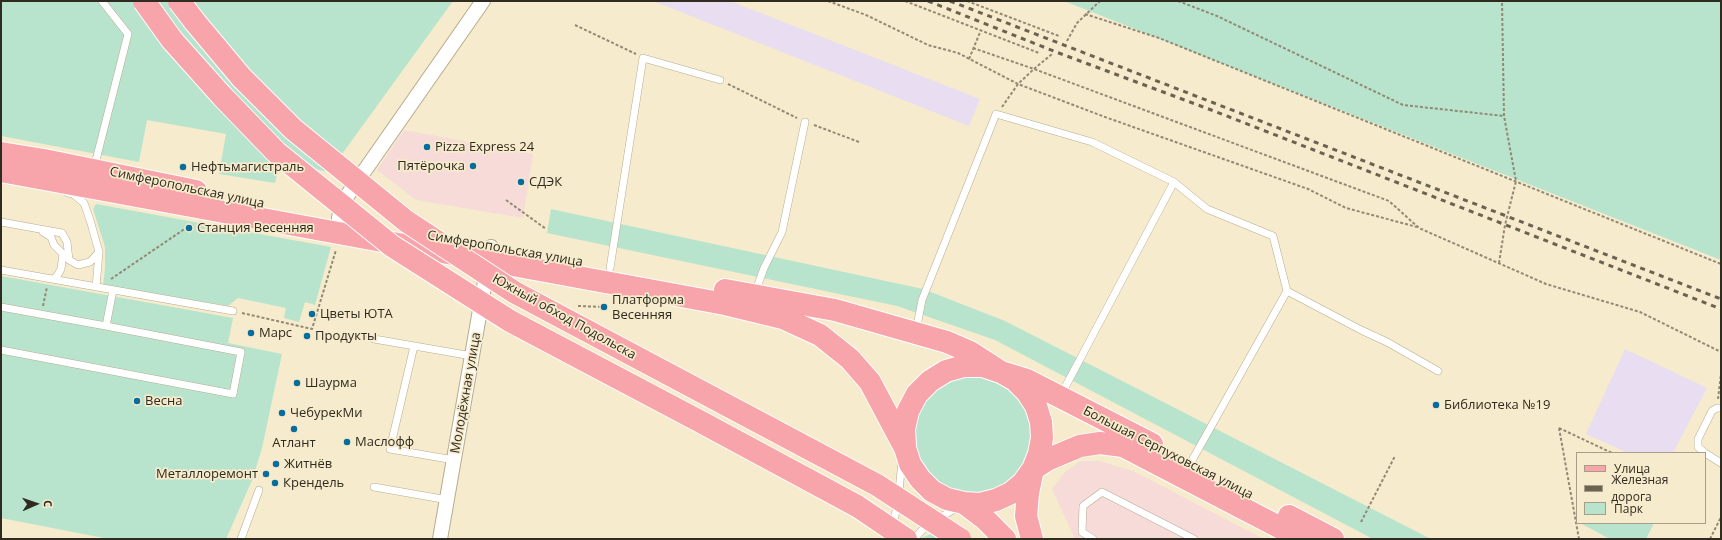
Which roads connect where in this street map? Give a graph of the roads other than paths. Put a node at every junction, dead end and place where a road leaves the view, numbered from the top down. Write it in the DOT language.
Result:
graph roads {
  1 [pos="102,1"];
  2 [pos="144,1"];
  3 [pos="180,1"];
  4 [pos="483,1"];
  5 [pos="720,80"];
  6 [pos="804,122"];
  7 [pos="1,153"];
  8 [pos="93,169"];
  9 [pos="1,170"];
  10 [pos="1174,182"];
  11 [pos="59,191"];
  12 [pos="339,218"];
  13 [pos="1,222"];
  14 [pos="40,230"];
  15 [pos="67,242"];
  16 [pos="99,252"];
  17 [pos="63,254"];
  18 [pos="490,254"];
  19 [pos="610,268"];
  20 [pos="1,270"];
  21 [pos="52,279"];
  22 [pos="96,287"];
  23 [pos="113,290"];
  24 [pos="1287,290"];
  25 [pos="754,295"];
  26 [pos="1,306"];
  27 [pos="233,311"];
  28 [pos="106,326"];
  29 [pos="915,333"];
  30 [pos="374,340"];
  31 [pos="414,346"];
  32 [pos="1,350"];
  33 [pos="472,356"];
  34 [pos="1438,371"];
  35 [pos="1001,372"];
  36 [pos="1060,397"];
  37 [pos="1719,408"];
  38 [pos="905,448"];
  39 [pos="1704,452"];
  40 [pos="1706,454"];
  41 [pos="454,460"];
  42 [pos="1721,463"];
  43 [pos="1190,464"];
  44 [pos="1033,469"];
  45 [pos="374,486"];
  46 [pos="259,490"];
  47 [pos="448,500"];
  48 [pos="964,503"];
  49 [pos="241,539"];
  50 [pos="440,539"];
  51 [pos="889,539"];
  52 [pos="906,539"];
  53 [pos="914,539"];
  54 [pos="960,539"];
  55 [pos="1005,539"];
  56 [pos="1032,539"];
  57 [pos="1093,539"];
  58 [pos="1194,539"];
  59 [pos="1302,539"];
  60 [pos="1333,539"];
  1 -- 8 [label="lane"];
  2 -- 52 [label="main road, Южный обход Подольска, bridge"];
  3 -- 54 [label="main road, Южный обход Подольска, bridge"];
  4 -- 12 [label="street"];
  5 -- 19 [label="lane"];
  6 -- 25 [label="lane"];
  7 -- 8 [label="main road, Симферопольская улица"];
  8 -- 12 [label="main road, Симферопольская улица"];
  9 -- 18 [label="main road, Симферопольская улица"];
  10 -- 24 [label="lane"];
  10 -- 29 [label="lane"];
  10 -- 36 [label="lane"];
  11 -- 16 [label="lane"];
  12 -- 18 [label="main road, Симферопольская улица"];
  13 -- 14 [label="lane"];
  14 -- 15 [label="lane"];
  14 -- 17 [label="lane"];
  15 -- 16 [label="lane"];
  15 -- 17 [label="lane"];
  16 -- 22 [label="lane"];
  17 -- 21 [label="lane"];
  18 -- 19 [label="main road, Симферопольская улица"];
  18 -- 33 [label="street, Молодёжная улица"];
  18 -- 38 [label="main road, Симферопольская улица"];
  19 -- 25 [label="main road, Симферопольская улица"];
  20 -- 21 [label="lane"];
  21 -- 22 [label="lane"];
  22 -- 23 [label="lane"];
  23 -- 27 [label="lane"];
  23 -- 28 [label="lane"];
  24 -- 34 [label="lane"];
  24 -- 43 [label="lane"];
  25 -- 29 [label="main road, Симферопольская улица"];
  26 -- 28 [label="lane"];
  28 -- 32 [label="lane"];
  29 -- 35 [label="main road, Симферопольская улица"];
  30 -- 31 [label="lane"];
  31 -- 33 [label="lane"];
  31 -- 41 [label="lane"];
  33 -- 41 [label="street, Молодёжная улица"];
  35 -- 36 [label="main road, Большая Серпуховская улица"];
  35 -- 38 [label="main road"];
  35 -- 44 [label="main road"];
  36 -- 43 [label="main road, Большая Серпуховская улица"];
  37 -- 39 [label="lane"];
  38 -- 48 [label="main road"];
  38 -- 51 [label="lane"];
  40 -- 42 [label="lane"];
  41 -- 47 [label="street, Молодёжная улица"];
  43 -- 60 [label="main road, Большая Серпуховская улица"];
  44 -- 48 [label="main road"];
  44 -- 56 [label="main road"];
  44 -- 59 [label="main road, Большая Серпуховская улица"];
  45 -- 47 [label="lane"];
  46 -- 49 [label="lane"];
  47 -- 50 [label="street, Молодёжная улица"];
  48 -- 53 [label="lane"];
  48 -- 55 [label="main road"];
  57 -- 58 [label="lane"];
}
